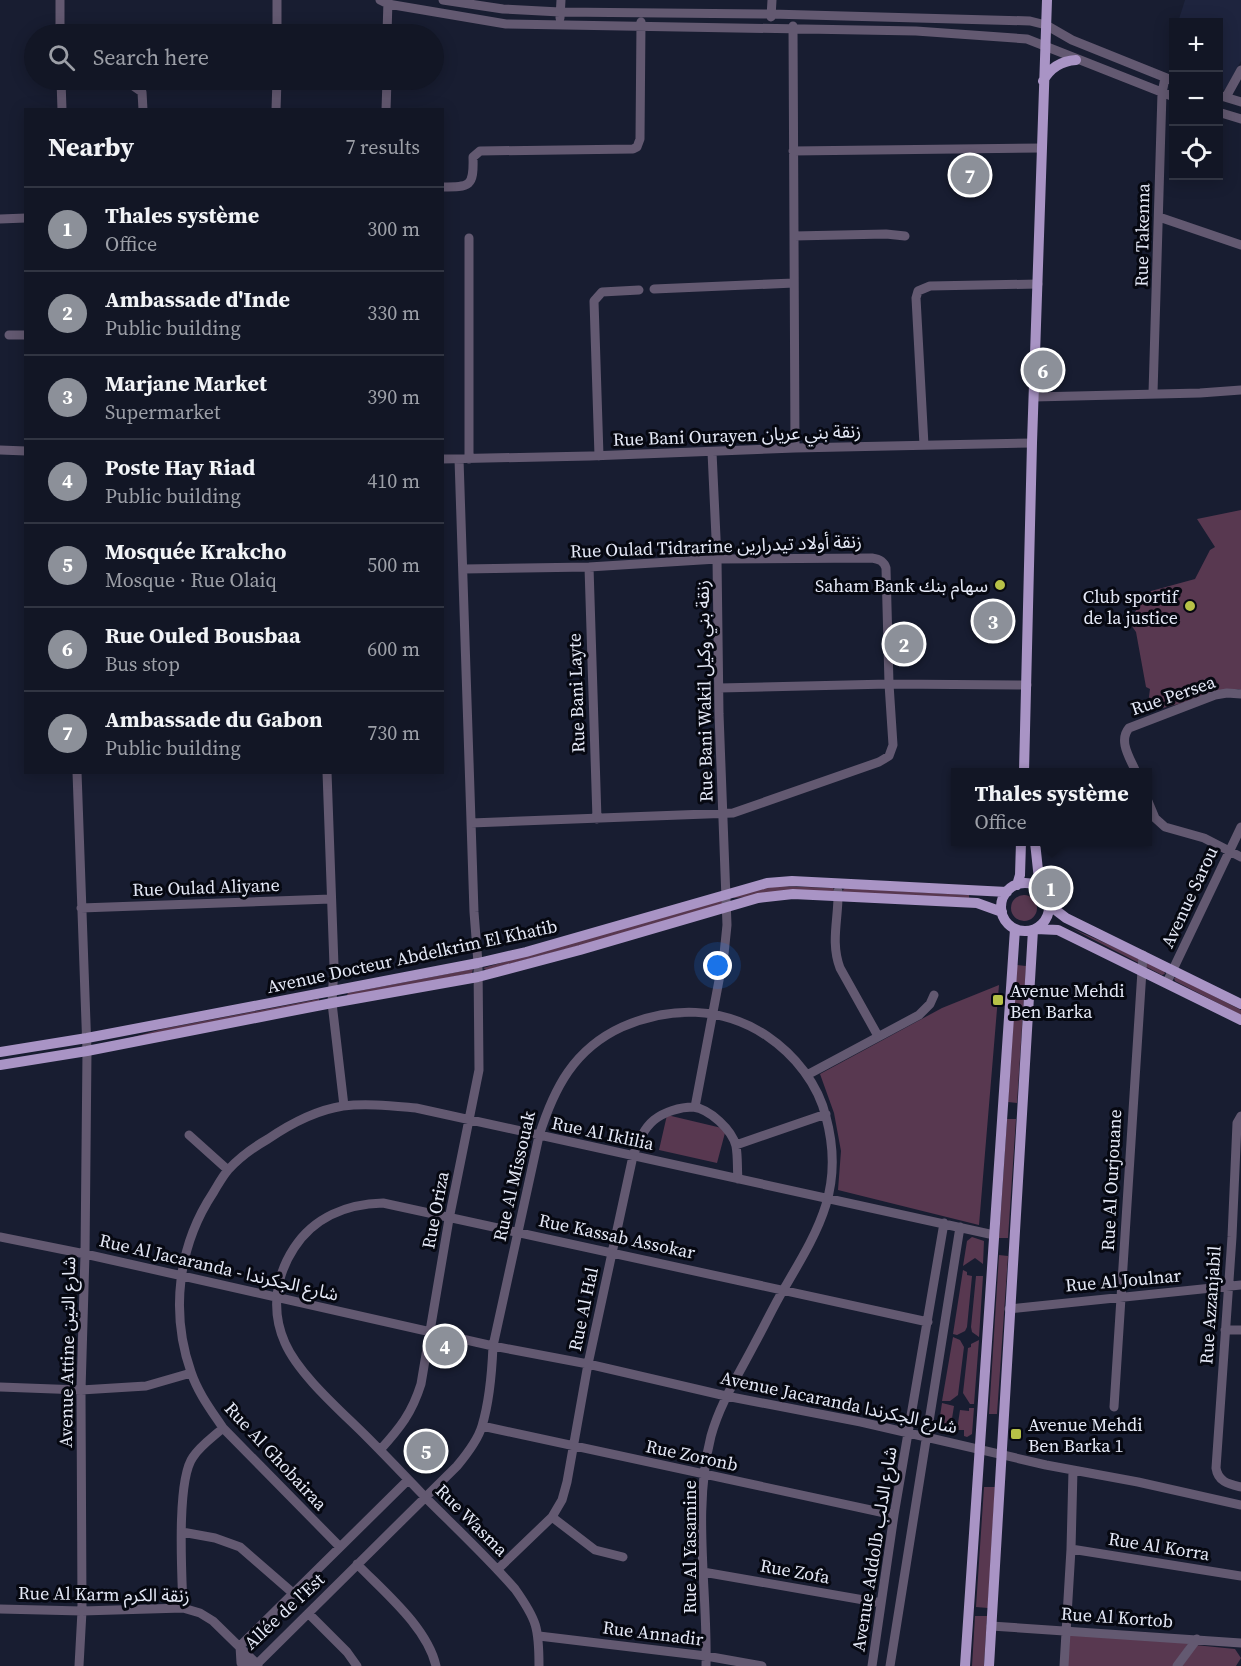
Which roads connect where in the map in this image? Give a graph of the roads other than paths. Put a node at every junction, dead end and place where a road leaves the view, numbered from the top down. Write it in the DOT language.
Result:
graph roads {
  1 [pos="60,0"];
  2 [pos="278,0"];
  3 [pos="443,0"];
  4 [pos="561,0"];
  5 [pos="772,0"];
  6 [pos="1047,0"];
  7 [pos="386,1"];
  8 [pos="560,12"];
  9 [pos="641,14"];
  10 [pos="771,14"];
  11 [pos="793,15"];
  12 [pos="60,24"];
  13 [pos="277,24"];
  14 [pos="387,24"];
  15 [pos="1046,25"];
  16 [pos="560,27"];
  17 [pos="640,28"];
  18 [pos="770,29"];
  19 [pos="793,30"];
  20 [pos="1044,45"];
  21 [pos="1076,60"];
  22 [pos="1241,70"];
  23 [pos="1169,80"];
  24 [pos="1043,81"];
  25 [pos="61,90"];
  26 [pos="139,90"];
  27 [pos="277,90"];
  28 [pos="387,90"];
  29 [pos="1162,93"];
  30 [pos="1223,95"];
  31 [pos="1169,96"];
  32 [pos="1223,96"];
  33 [pos="1241,102"];
  34 [pos="62,108"];
  35 [pos="143,108"];
  36 [pos="276,108"];
  37 [pos="386,108"];
  38 [pos="1223,114"];
  39 [pos="1241,119"];
  40 [pos="1042,148"];
  41 [pos="793,151"];
  42 [pos="444,187"];
  43 [pos="1159,217"];
  44 [pos="24,218"];
  45 [pos="0,219"];
  46 [pos="794,236"];
  47 [pos="905,236"];
  48 [pos="469,238"];
  49 [pos="1241,245"];
  50 [pos="794,283"];
  51 [pos="1038,284"];
  52 [pos="654,289"];
  53 [pos="639,290"];
  54 [pos="9,335"];
  55 [pos="24,335"];
  56 [pos="1241,390"];
  57 [pos="1153,393"];
  58 [pos="1034,397"];
  59 [pos="1032,442"];
  60 [pos="924,445"];
  61 [pos="795,448"];
  62 [pos="0,450"];
  63 [pos="24,451"];
  64 [pos="712,452"];
  65 [pos="599,456"];
  66 [pos="444,459"];
  67 [pos="459,459"];
  68 [pos="470,459"];
  69 [pos="717,559"];
  70 [pos="589,567"];
  71 [pos="464,569"];
  72 [pos="889,684"];
  73 [pos="1027,685"];
  74 [pos="719,688"];
  75 [pos="1241,694"];
  76 [pos="1024,768"];
  77 [pos="1134,768"];
  78 [pos="77,774"];
  79 [pos="327,774"];
  80 [pos="1152,811"];
  81 [pos="723,814"];
  82 [pos="597,819"];
  83 [pos="471,823"];
  84 [pos="1241,827"];
  85 [pos="1021,846"];
  86 [pos="1035,846"];
  87 [pos="1229,850"];
  88 [pos="1241,857"];
  89 [pos="838,883"];
  90 [pos="1017,885"];
  91 [pos="1040,889"];
  92 [pos="1007,892"];
  93 [pos="726,893"];
  94 [pos="838,897"];
  95 [pos="331,899"];
  96 [pos="1049,905"];
  97 [pos="727,907"];
  98 [pos="81,908"];
  99 [pos="1002,912"];
  100 [pos="1015,929"];
  101 [pos="1034,929"];
  102 [pos="1143,955"];
  103 [pos="478,963"];
  104 [pos="1141,969"];
  105 [pos="1173,969"];
  106 [pos="478,977"];
  107 [pos="1167,982"];
  108 [pos="333,990"];
  109 [pos="934,995"];
  110 [pos="332,1003"];
  111 [pos="1241,1004"];
  112 [pos="712,1013"];
  113 [pos="1241,1020"];
  114 [pos="878,1036"];
  115 [pos="87,1038"];
  116 [pos="87,1051"];
  117 [pos="0,1052"];
  118 [pos="0,1065"];
  119 [pos="807,1075"];
  120 [pos="344,1106"];
  121 [pos="695,1107"];
  122 [pos="826,1114"];
  123 [pos="469,1120"];
  124 [pos="1239,1120"];
  125 [pos="189,1135"];
  126 [pos="539,1136"];
  127 [pos="736,1145"];
  128 [pos="633,1156"];
  129 [pos="228,1170"];
  130 [pos="738,1179"];
  131 [pos="828,1199"];
  132 [pos="1237,1209"];
  133 [pos="449,1219"];
  134 [pos="944,1223"];
  135 [pos="960,1227"];
  136 [pos="518,1232"];
  137 [pos="994,1235"];
  138 [pos="0,1237"];
  139 [pos="613,1252"];
  140 [pos="85,1254"];
  141 [pos="181,1276"];
  142 [pos="1241,1285"];
  143 [pos="1228,1287"];
  144 [pos="783,1290"];
  145 [pos="1120,1296"];
  146 [pos="275,1297"];
  147 [pos="1009,1309"];
  148 [pos="928,1322"];
  149 [pos="430,1330"];
  150 [pos="1225,1330"];
  151 [pos="1241,1330"];
  152 [pos="493,1346"];
  153 [pos="588,1364"];
  154 [pos="191,1373"];
  155 [pos="0,1387"];
  156 [pos="81,1390"];
  157 [pos="726,1396"];
  158 [pos="1114,1407"];
  159 [pos="482,1426"];
  160 [pos="223,1428"];
  161 [pos="910,1433"];
  162 [pos="927,1438"];
  163 [pos="574,1446"];
  164 [pos="981,1449"];
  165 [pos="380,1450"];
  166 [pos="1000,1453"];
  167 [pos="1073,1470"];
  168 [pos="705,1476"];
  169 [pos="408,1480"];
  170 [pos="1241,1487"];
  171 [pos="425,1497"];
  172 [pos="1241,1505"];
  173 [pos="894,1515"];
  174 [pos="552,1517"];
  175 [pos="182,1532"];
  176 [pos="340,1547"];
  177 [pos="1071,1549"];
  178 [pos="623,1557"];
  179 [pos="357,1564"];
  180 [pos="498,1569"];
  181 [pos="703,1572"];
  182 [pos="1241,1576"];
  183 [pos="294,1594"];
  184 [pos="881,1603"];
  185 [pos="183,1608"];
  186 [pos="0,1609"];
  187 [pos="82,1611"];
  188 [pos="309,1614"];
  189 [pos="991,1626"];
  190 [pos="1066,1630"];
  191 [pos="539,1636"];
  192 [pos="1197,1639"];
  193 [pos="1241,1643"];
  194 [pos="240,1646"];
  195 [pos="706,1661"];
  196 [pos="240,1665"];
  197 [pos="258,1665"];
  198 [pos="79,1666"];
  199 [pos="357,1666"];
  200 [pos="436,1666"];
  201 [pos="539,1666"];
  202 [pos="762,1666"];
  203 [pos="872,1666"];
  204 [pos="890,1666"];
  205 [pos="965,1666"];
  206 [pos="989,1666"];
  207 [pos="1064,1666"];
  208 [pos="1177,1666"];
  1 -- 12 [label="street"];
  2 -- 13 [label="street"];
  3 -- 8 [label="street"];
  4 -- 8 [label="street"];
  5 -- 10 [label="street"];
  6 -- 15 [label="main road"];
  7 -- 14 [label="street"];
  7 -- 16 [label="street"];
  8 -- 9 [label="street"];
  8 -- 16 [label="street"];
  9 -- 10 [label="street"];
  9 -- 17 [label="street"];
  10 -- 11 [label="street"];
  10 -- 18 [label="street"];
  11 -- 15 [label="street"];
  11 -- 19 [label="street"];
  15 -- 20 [label="main road"];
  15 -- 23 [label="street"];
  16 -- 17 [label="street"];
  17 -- 18 [label="street"];
  17 -- 42 [label="street"];
  18 -- 19 [label="street"];
  19 -- 20 [label="street"];
  19 -- 41 [label="street"];
  20 -- 21 [label="street"];
  20 -- 24 [label="main road"];
  21 -- 24 [label="main road"];
  21 -- 29 [label="street"];
  22 -- 30 [label="street"];
  23 -- 29 [label="street, Rue Takenna"];
  24 -- 40 [label="main road"];
  25 -- 34 [label="street"];
  26 -- 35 [label="street"];
  27 -- 36 [label="street"];
  28 -- 37 [label="street"];
  29 -- 31 [label="street"];
  29 -- 43 [label="street, Rue Takenna"];
  32 -- 33 [label="street"];
  38 -- 39 [label="street"];
  40 -- 41 [label="street"];
  40 -- 51 [label="main road"];
  41 -- 46 [label="street"];
  43 -- 49 [label="street"];
  43 -- 57 [label="street, Rue Takenna"];
  44 -- 45 [label="street"];
  46 -- 47 [label="street"];
  46 -- 50 [label="street"];
  48 -- 68 [label="street"];
  50 -- 52 [label="street"];
  50 -- 61 [label="street"];
  51 -- 58 [label="main road"];
  51 -- 60 [label="street"];
  53 -- 65 [label="street"];
  54 -- 55 [label="street"];
  56 -- 57 [label="street"];
  57 -- 58 [label="street"];
  58 -- 59 [label="main road"];
  59 -- 60 [label="street, Rue Bani Ourayen زنقة بني عريان"];
  59 -- 73 [label="main road"];
  60 -- 61 [label="street, Rue Bani Ourayen زنقة بني عريان"];
  61 -- 64 [label="street, Rue Bani Ourayen زنقة بني عريان"];
  62 -- 63 [label="street"];
  64 -- 65 [label="street, Rue Bani Ourayen زنقة بني عريان"];
  64 -- 69 [label="street, Rue Bani Wakil زنقة بني وكيل"];
  65 -- 68 [label="street, Rue Bani Ourayen زنقة بني عريان"];
  66 -- 67 [label="street, Rue Bani Ourayen زنقة بني عريان"];
  67 -- 68 [label="street, Rue Bani Ourayen زنقة بني عريان"];
  67 -- 71 [label="street, Rue Oriza"];
  69 -- 70 [label="street, Rue Oulad Tidrarine زنقة أولاد تيدرارين"];
  69 -- 72 [label="street, Rue Oulad Tidrarine زنقة أولاد تيدرارين"];
  69 -- 74 [label="street, Rue Bani Wakil زنقة بني وكيل"];
  70 -- 71 [label="street, Rue Oulad Tidrarine زنقة أولاد تيدرارين"];
  70 -- 82 [label="street, Rue Bani Layte"];
  71 -- 83 [label="street, Rue Oriza"];
  72 -- 73 [label="street"];
  72 -- 74 [label="street"];
  72 -- 81 [label="street, Rue Oulad Tidrarine زنقة أولاد تيدرارين"];
  73 -- 76 [label="main road"];
  74 -- 81 [label="street, Rue Bani Wakil زنقة بني وكيل"];
  75 -- 77 [label="street, Rue Persea"];
  78 -- 98 [label="street, Avenue Attine شارع التين"];
  79 -- 95 [label="street"];
  80 -- 87 [label="street"];
  81 -- 82 [label="street, Rue Oulad Tidrarine زنقة أولاد تيدرارين"];
  81 -- 93 [label="street, Rue Bani Wakil زنقة بني وكيل"];
  82 -- 83 [label="street, Rue Oulad Tidrarine زنقة أولاد تيدرارين"];
  83 -- 103 [label="street, Rue Oriza"];
  84 -- 87 [label="street, Avenue Sarou"];
  85 -- 90 [label="main road"];
  86 -- 91 [label="main road"];
  87 -- 88 [label="street"];
  87 -- 105 [label="street, Avenue Sarou"];
  89 -- 92 [label="main road, Avenue Docteur Abdelkrim El Khatib"];
  89 -- 93 [label="main road, Avenue Docteur Abdelkrim El Khatib"];
  89 -- 94 [label="street"];
  90 -- 91 [label="main road"];
  90 -- 92 [label="main road"];
  91 -- 96 [label="main road"];
  92 -- 99 [label="main road"];
  93 -- 97 [label="street, Rue Bani Wakil زنقة بني وكيل"];
  93 -- 103 [label="main road, Avenue Docteur Abdelkrim El Khatib"];
  94 -- 97 [label="main road, Avenue Docteur Abdelkrim El Khatib"];
  94 -- 99 [label="main road, Avenue Docteur Abdelkrim El Khatib"];
  94 -- 114 [label="street"];
  95 -- 98 [label="street, Rue Oulad Aliyane"];
  95 -- 108 [label="street"];
  96 -- 101 [label="main road"];
  96 -- 102 [label="main road"];
  97 -- 106 [label="main road, Avenue Docteur Abdelkrim El Khatib"];
  97 -- 112 [label="street, Rue Bani Wakil زنقة بني وكيل"];
  98 -- 115 [label="street, Avenue Attine شارع التين"];
  99 -- 100 [label="main road"];
  100 -- 101 [label="main road"];
  100 -- 137 [label="main road"];
  101 -- 104 [label="main road"];
  101 -- 147 [label="main road"];
  102 -- 104 [label="street, Rue Al Ourjouane"];
  102 -- 105 [label="main road"];
  103 -- 106 [label="street, Rue Oriza"];
  103 -- 108 [label="main road, Avenue Docteur Abdelkrim El Khatib"];
  104 -- 107 [label="main road"];
  104 -- 145 [label="street, Rue Al Ourjouane"];
  105 -- 107 [label="street, Avenue Sarou"];
  105 -- 111 [label="main road"];
  106 -- 110 [label="main road, Avenue Docteur Abdelkrim El Khatib"];
  106 -- 123 [label="street, Rue Oriza"];
  107 -- 113 [label="main road"];
  108 -- 110 [label="street"];
  108 -- 115 [label="main road, Avenue Docteur Abdelkrim El Khatib"];
  109 -- 114 [label="street"];
  110 -- 116 [label="main road, Avenue Docteur Abdelkrim El Khatib"];
  110 -- 120 [label="street"];
  112 -- 119 [label="street, Rue Al Missouak"];
  112 -- 121 [label="street, Rue Bani Wakil زنقة بني وكيل"];
  112 -- 126 [label="street, Rue Al Missouak"];
  114 -- 119 [label="street"];
  115 -- 116 [label="street, Avenue Attine شارع التين"];
  115 -- 117 [label="main road, Avenue Docteur Abdelkrim El Khatib"];
  116 -- 118 [label="main road, Avenue Docteur Abdelkrim El Khatib"];
  116 -- 140 [label="street, Avenue Attine شارع التين"];
  119 -- 122 [label="street, Rue Al Missouak"];
  120 -- 123 [label="street, Rue Al Iklilia"];
  120 -- 129 [label="street, Rue Al Iklilia"];
  121 -- 127 [label="street"];
  121 -- 128 [label="street, Rue Al Hal"];
  122 -- 127 [label="street"];
  122 -- 131 [label="street, Rue Al Missouak"];
  123 -- 126 [label="street, Rue Al Iklilia"];
  123 -- 133 [label="street, Rue Oriza"];
  124 -- 132 [label="street, Rue Azzanjabil"];
  125 -- 129 [label="street"];
  126 -- 128 [label="street, Rue Al Iklilia"];
  126 -- 136 [label="street, Rue Al Missouak"];
  127 -- 130 [label="street"];
  128 -- 130 [label="street, Rue Al Iklilia"];
  128 -- 139 [label="street, Rue Al Hal"];
  129 -- 141 [label="street, Rue Al Iklilia"];
  130 -- 131 [label="street, Rue Al Iklilia"];
  131 -- 134 [label="street, Rue Al Iklilia"];
  131 -- 144 [label="street, Rue Al Missouak"];
  132 -- 143 [label="street, Rue Azzanjabil"];
  133 -- 136 [label="street, Rue Kassab Assokar"];
  133 -- 146 [label="street, Rue Kassab Assokar"];
  133 -- 149 [label="street, Rue Oriza"];
  134 -- 135 [label="street, Rue Al Iklilia"];
  134 -- 148 [label="street, Avenue Addolb شارع الدلب"];
  135 -- 137 [label="street, Rue Al Iklilia"];
  135 -- 162 [label="street, Avenue Addolb شارع الدلب"];
  136 -- 139 [label="street, Rue Kassab Assokar"];
  136 -- 152 [label="street, Rue Al Missouak"];
  137 -- 164 [label="main road"];
  138 -- 140 [label="street, Rue Al Jacaranda - شارع الجكرندا"];
  139 -- 144 [label="street, Rue Kassab Assokar"];
  139 -- 153 [label="street, Rue Al Hal"];
  140 -- 141 [label="street, Rue Al Jacaranda - شارع الجكرندا"];
  140 -- 156 [label="street, Avenue Attine شارع التين"];
  141 -- 146 [label="street, Rue Al Jacaranda - شارع الجكرندا"];
  141 -- 154 [label="street, Rue Al Ghobairaa"];
  142 -- 143 [label="street, Rue Al Joulnar"];
  143 -- 145 [label="street, Rue Al Joulnar"];
  143 -- 150 [label="street, Rue Azzanjabil"];
  144 -- 148 [label="street, Rue Kassab Assokar"];
  144 -- 157 [label="street, Rue Al Missouak"];
  145 -- 147 [label="street, Rue Al Joulnar"];
  145 -- 158 [label="street, Rue Al Ourjouane"];
  146 -- 149 [label="street, Rue Al Jacaranda - شارع الجكرندا"];
  146 -- 165 [label="street, Rue Wasma"];
  147 -- 166 [label="main road"];
  148 -- 161 [label="street, Avenue Addolb شارع الدلب"];
  149 -- 152 [label="street, Avenue Jacaranda شارع الجكرندا"];
  149 -- 165 [label="street, Rue Oriza"];
  150 -- 151 [label="street"];
  150 -- 170 [label="street, Rue Azzanjabil"];
  152 -- 153 [label="street, Avenue Jacaranda شارع الجكرندا"];
  152 -- 159 [label="street, Rue Al Missouak"];
  153 -- 157 [label="street, Avenue Jacaranda شارع الجكرندا"];
  153 -- 163 [label="street, Rue Al Hal"];
  154 -- 156 [label="street"];
  154 -- 160 [label="street, Rue Al Ghobairaa"];
  155 -- 156 [label="street"];
  156 -- 187 [label="street, Avenue Attine شارع التين"];
  157 -- 161 [label="street, Avenue Jacaranda شارع الجكرندا"];
  157 -- 168 [label="street, Rue Al Yasamine"];
  159 -- 163 [label="street, Rue Zoronb"];
  159 -- 171 [label="street, Allée de l'Est"];
  160 -- 175 [label="street"];
  160 -- 176 [label="street, Rue Al Ghobairaa"];
  161 -- 162 [label="street, Avenue Jacaranda شارع الجكرندا"];
  161 -- 173 [label="street, Avenue Addolb شارع الدلب"];
  162 -- 164 [label="street, Avenue Jacaranda شارع الجكرندا"];
  162 -- 204 [label="street, Avenue Addolb شارع الدلب"];
  163 -- 168 [label="street, Rue Zoronb"];
  163 -- 174 [label="street, Rue Al Hal"];
  164 -- 166 [label="street, Avenue Jacaranda شارع الجكرندا"];
  164 -- 205 [label="main road"];
  165 -- 169 [label="street, Rue Wasma"];
  166 -- 167 [label="street, Avenue Jacaranda شارع الجكرندا"];
  166 -- 189 [label="main road"];
  167 -- 172 [label="street, Avenue Jacaranda شارع الجكرندا"];
  167 -- 177 [label="street"];
  168 -- 173 [label="street, Rue Zoronb"];
  168 -- 181 [label="street, Rue Al Yasamine"];
  169 -- 171 [label="street, Rue Wasma"];
  169 -- 176 [label="street, Allée de l'Est"];
  171 -- 179 [label="street, Allée de l'Est"];
  171 -- 180 [label="street, Rue Wasma"];
  173 -- 184 [label="street, Avenue Addolb شارع الدلب"];
  174 -- 178 [label="street"];
  174 -- 180 [label="street"];
  175 -- 183 [label="street"];
  175 -- 185 [label="street"];
  176 -- 183 [label="street, Allée de l'Est"];
  177 -- 182 [label="street, Rue Al Korra"];
  177 -- 190 [label="street"];
  179 -- 188 [label="street, Allée de l'Est"];
  179 -- 200 [label="street"];
  180 -- 191 [label="street, Rue Wasma"];
  181 -- 184 [label="street, Rue Zofa"];
  181 -- 195 [label="street, Rue Al Yasamine"];
  183 -- 194 [label="street, Allée de l'Est"];
  184 -- 203 [label="street, Avenue Addolb شارع الدلب"];
  185 -- 187 [label="street, Rue Al Karm زنقة الكرم"];
  185 -- 194 [label="street, Rue Al Karm زنقة الكرم"];
  186 -- 187 [label="street, Rue Al Karm زنقة الكرم"];
  187 -- 198 [label="street, Avenue Attine شارع التين"];
  188 -- 197 [label="street, Allée de l'Est"];
  188 -- 199 [label="street"];
  189 -- 190 [label="street, Rue Al Kortob"];
  189 -- 206 [label="main road"];
  190 -- 192 [label="street, Rue Al Kortob"];
  190 -- 207 [label="street"];
  191 -- 195 [label="street, Rue Annadir"];
  191 -- 201 [label="street, Rue Wasma"];
  192 -- 193 [label="street, Rue Al Kortob"];
  192 -- 208 [label="street"];
  194 -- 196 [label="street, Allée de l'Est"];
  194 -- 197 [label="street, Rue Al Karm زنقة الكرم"];
  195 -- 202 [label="street, Rue Annadir"];
  196 -- 197 [label="street, Allée de l'Est"];
}
